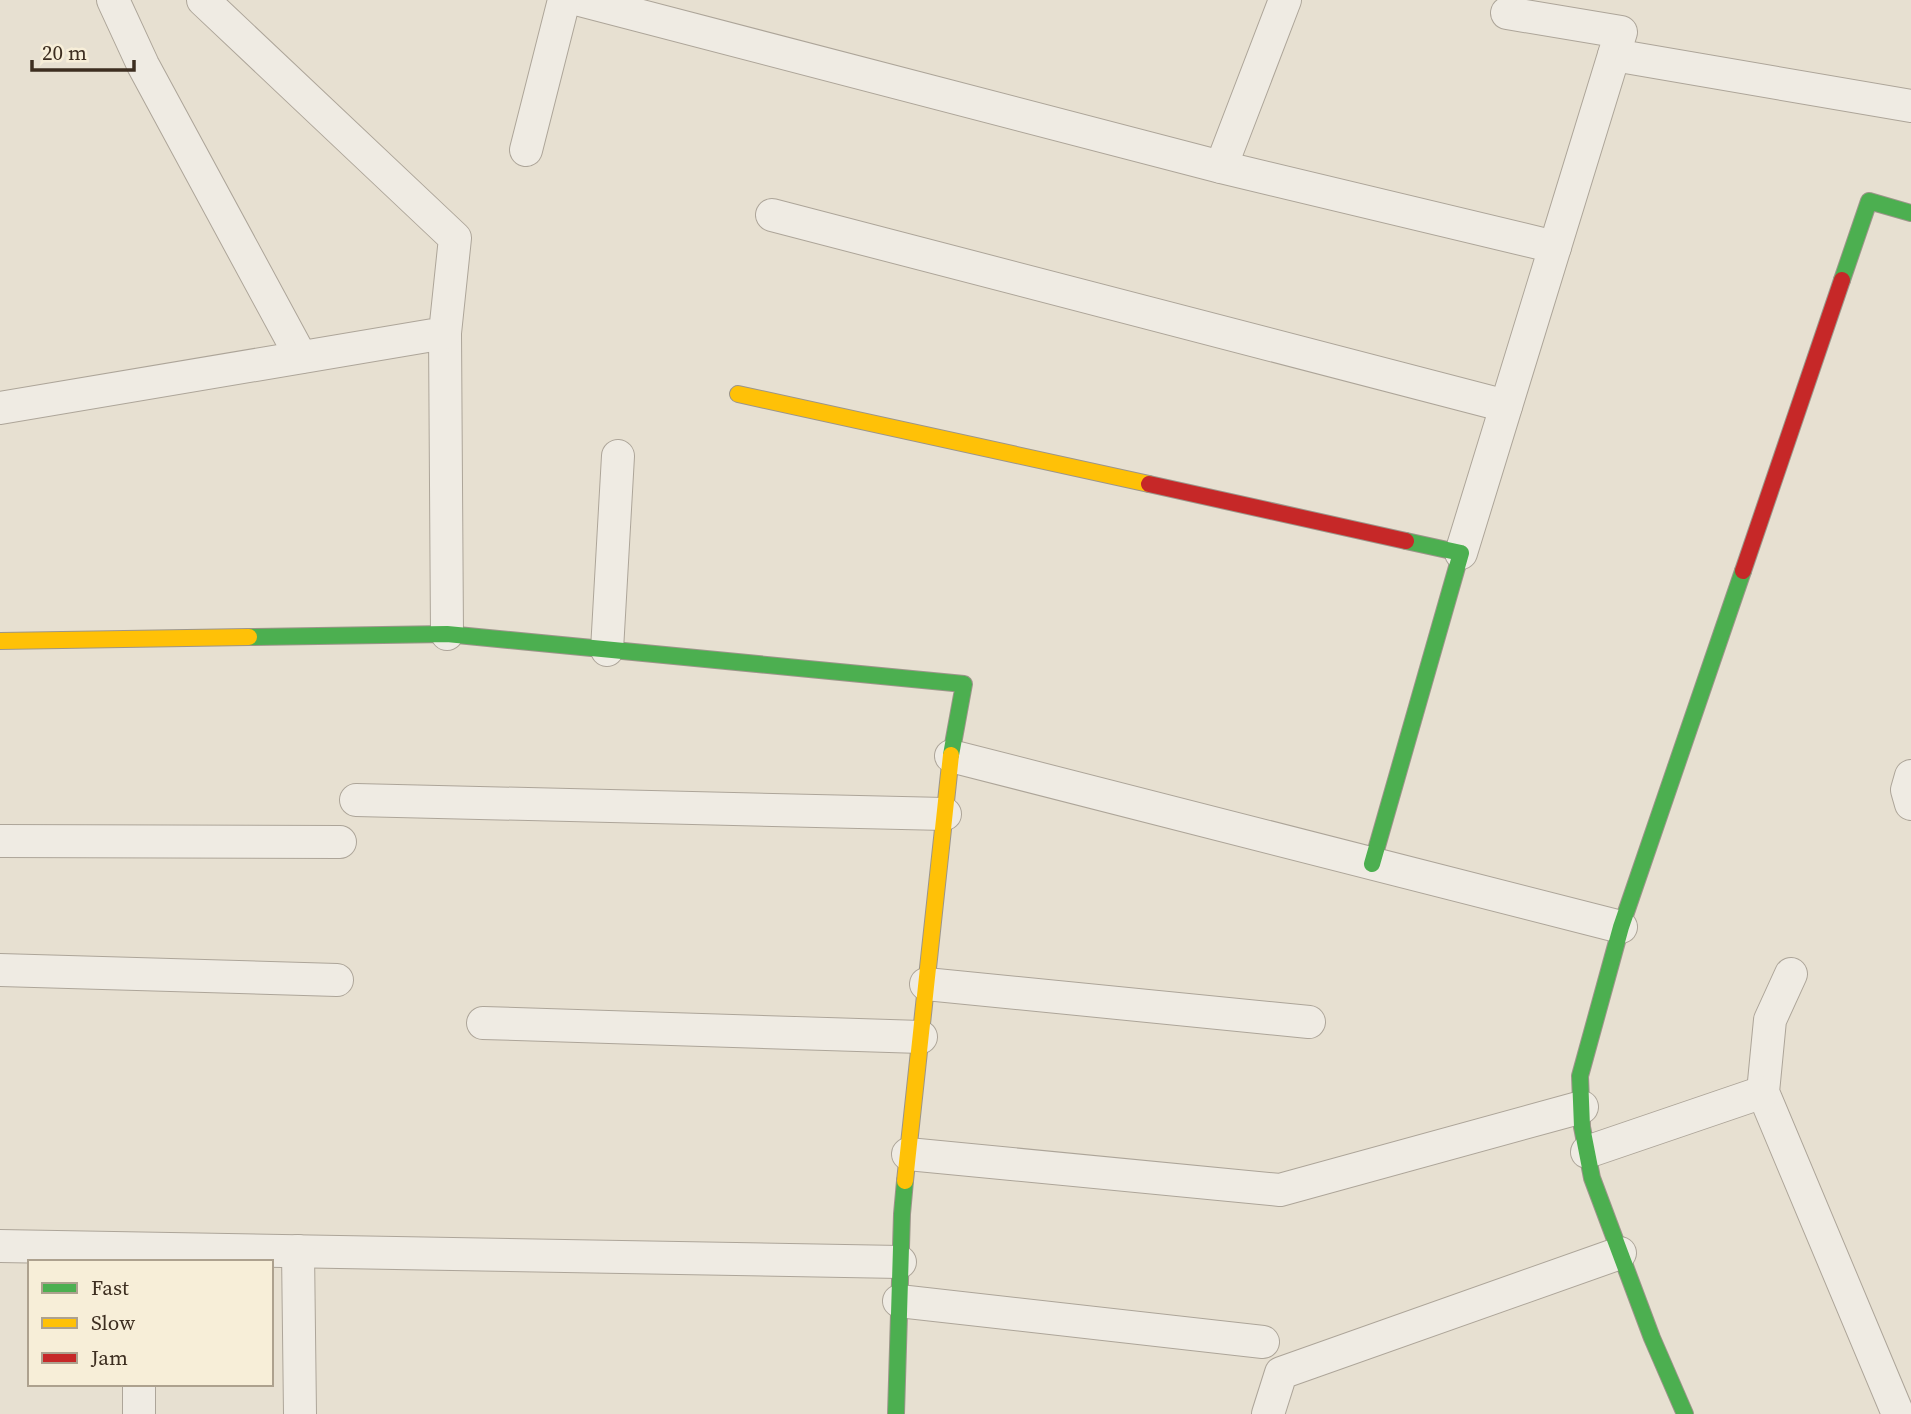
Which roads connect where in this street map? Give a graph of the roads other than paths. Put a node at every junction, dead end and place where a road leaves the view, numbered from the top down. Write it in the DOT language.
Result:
graph roads {
  1 [pos="113,0"];
  2 [pos="203,0"];
  3 [pos="564,0"];
  4 [pos="580,0"];
  5 [pos="1285,0"];
  6 [pos="1507,13"];
  7 [pos="1614,55"];
  8 [pos="1911,106"];
  9 [pos="526,150"];
  10 [pos="1221,167"];
  11 [pos="1911,214"];
  12 [pos="772,215"];
  13 [pos="1555,247"];
  14 [pos="445,333"];
  15 [pos="302,357"];
  16 [pos="738,394"];
  17 [pos="1506,406"];
  18 [pos="0,408"];
  19 [pos="618,456"];
  20 [pos="1461,553"];
  21 [pos="447,634"];
  22 [pos="0,641"];
  23 [pos="607,650"];
  24 [pos="951,756"];
  25 [pos="1911,776"];
  26 [pos="356,800"];
  27 [pos="1911,804"];
  28 [pos="945,814"];
  29 [pos="0,841"];
  30 [pos="340,842"];
  31 [pos="1372,864"];
  32 [pos="1621,927"];
  33 [pos="0,970"];
  34 [pos="1791,974"];
  35 [pos="337,980"];
  36 [pos="926,984"];
  37 [pos="1309,1022"];
  38 [pos="483,1023"];
  39 [pos="921,1037"];
  40 [pos="1763,1091"];
  41 [pos="1582,1107"];
  42 [pos="1587,1152"];
  43 [pos="908,1154"];
  44 [pos="0,1246"];
  45 [pos="298,1251"];
  46 [pos="1620,1253"];
  47 [pos="139,1255"];
  48 [pos="900,1262"];
  49 [pos="899,1301"];
  50 [pos="1263,1342"];
  51 [pos="139,1386"];
  52 [pos="1681,1413"];
  53 [pos="139,1414"];
  54 [pos="300,1414"];
  55 [pos="896,1414"];
  56 [pos="1268,1414"];
  57 [pos="1898,1414"];
  1 -- 15 [label="street"];
  2 -- 14 [label="street"];
  3 -- 9 [label="street"];
  4 -- 10 [label="street"];
  5 -- 10 [label="street"];
  6 -- 7 [label="street"];
  7 -- 8 [label="street"];
  7 -- 13 [label="street"];
  10 -- 13 [label="street"];
  11 -- 32 [label="street"];
  12 -- 17 [label="street"];
  13 -- 17 [label="street"];
  14 -- 15 [label="street"];
  14 -- 21 [label="street"];
  15 -- 18 [label="street"];
  16 -- 20 [label="street"];
  17 -- 20 [label="street"];
  19 -- 23 [label="street"];
  20 -- 31 [label="street"];
  21 -- 22 [label="street"];
  21 -- 23 [label="street"];
  23 -- 24 [label="street"];
  24 -- 28 [label="street"];
  24 -- 31 [label="street"];
  25 -- 27 [label="street"];
  26 -- 28 [label="street"];
  28 -- 36 [label="street"];
  29 -- 30 [label="street"];
  31 -- 32 [label="street"];
  32 -- 41 [label="street"];
  33 -- 35 [label="street"];
  34 -- 40 [label="street"];
  36 -- 37 [label="street"];
  36 -- 39 [label="street"];
  38 -- 39 [label="street"];
  39 -- 43 [label="street"];
  40 -- 42 [label="street"];
  40 -- 57 [label="street"];
  41 -- 42 [label="street"];
  41 -- 43 [label="street"];
  42 -- 46 [label="street"];
  43 -- 48 [label="street"];
  44 -- 47 [label="street"];
  45 -- 47 [label="street"];
  45 -- 48 [label="street"];
  45 -- 54 [label="street"];
  46 -- 52 [label="street"];
  46 -- 56 [label="street"];
  48 -- 49 [label="street"];
  49 -- 50 [label="street"];
  49 -- 55 [label="street"];
  51 -- 53 [label="street"];
}
